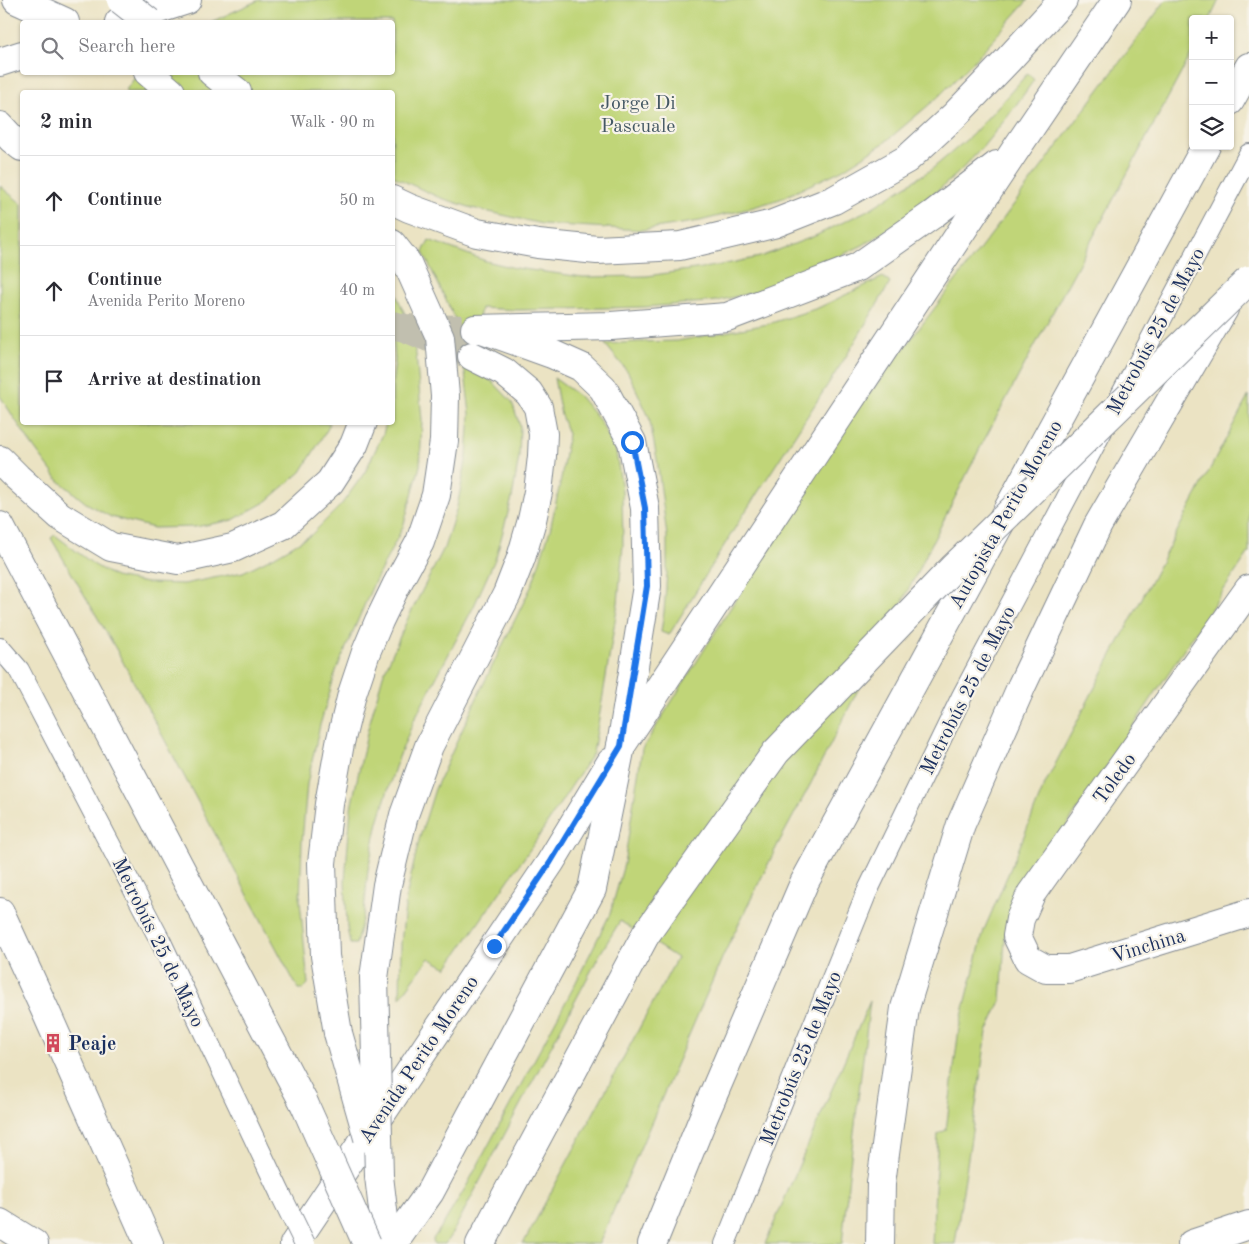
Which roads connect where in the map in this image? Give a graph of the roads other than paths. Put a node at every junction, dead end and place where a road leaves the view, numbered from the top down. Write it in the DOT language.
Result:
graph roads {
  1 [pos="18,0"];
  2 [pos="121,0"];
  3 [pos="187,0"];
  4 [pos="1062,0"];
  5 [pos="1117,0"];
  6 [pos="61,20"];
  7 [pos="125,20"];
  8 [pos="146,20"];
  9 [pos="20,56"];
  10 [pos="0,62"];
  11 [pos="1249,67"];
  12 [pos="152,75"];
  13 [pos="216,75"];
  14 [pos="170,90"];
  15 [pos="234,90"];
  16 [pos="1234,95"];
  17 [pos="1204,150"];
  18 [pos="1014,152"];
  19 [pos="1249,154"];
  20 [pos="395,201"];
  21 [pos="395,248"];
  22 [pos="1249,267"];
  23 [pos="1249,280"];
  24 [pos="472,356"];
  25 [pos="363,425"];
  26 [pos="0,460"];
  27 [pos="0,526"];
  28 [pos="1249,589"];
  29 [pos="0,648"];
  30 [pos="621,746"];
  31 [pos="0,912"];
  32 [pos="1249,914"];
  33 [pos="1046,969"];
  34 [pos="379,1176"];
  35 [pos="0,1223"];
  36 [pos="1249,1225"];
  37 [pos="34,1244"];
  38 [pos="149,1244"];
  39 [pos="294,1244"];
  40 [pos="305,1244"];
  41 [pos="367,1244"];
  42 [pos="387,1244"];
  43 [pos="393,1244"];
  44 [pos="480,1244"];
  45 [pos="652,1244"];
  46 [pos="725,1244"];
  47 [pos="880,1244"];
  48 [pos="1192,1244"];
  1 -- 6 [label="main road"];
  2 -- 8 [label="main road, bridge"];
  3 -- 7 [label="main road"];
  4 -- 20 [label="main road"];
  5 -- 18 [label="main road, Avenida Perito Moreno"];
  9 -- 10 [label="main road"];
  11 -- 16 [label="main road"];
  12 -- 14 [label="main road"];
  13 -- 15 [label="main road"];
  17 -- 45 [label="main road, Autopista Perito Moreno"];
  18 -- 30 [label="main road, Avenida Perito Moreno"];
  18 -- 30 [label="main road"];
  19 -- 46 [label="lane, Metrobús 25 de Mayo"];
  21 -- 34 [label="main road, bridge"];
  22 -- 47 [label="main road"];
  23 -- 44 [label="main road, bridge"];
  24 -- 34 [label="main road, bridge"];
  25 -- 26 [label="main road"];
  27 -- 41 [label="main road, bridge"];
  28 -- 33 [label="main road, Toledo"];
  29 -- 40 [label="lane, Metrobús 25 de Mayo, bridge"];
  30 -- 39 [label="main road, Avenida Perito Moreno"];
  30 -- 43 [label="main road"];
  31 -- 38 [label="main road"];
  32 -- 33 [label="main road, Vinchina"];
  34 -- 42 [label="main road"];
  35 -- 37 [label="main road"];
  36 -- 48 [label="main road"];
}
